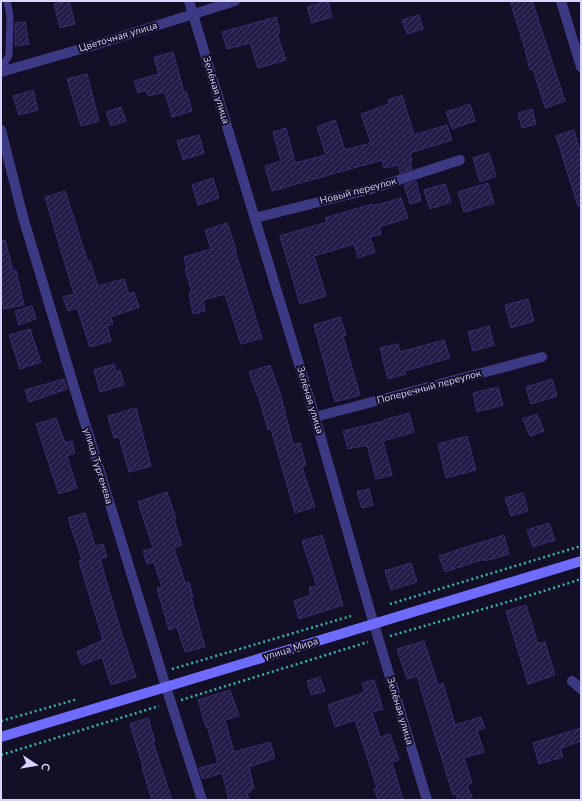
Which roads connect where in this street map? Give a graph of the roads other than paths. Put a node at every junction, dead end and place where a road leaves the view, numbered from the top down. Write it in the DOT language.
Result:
graph roads {
  1 [pos="7,1"];
  2 [pos="189,1"];
  3 [pos="236,1"];
  4 [pos="561,1"];
  5 [pos="193,14"];
  6 [pos="581,67"];
  7 [pos="1,70"];
  8 [pos="1,130"];
  9 [pos="460,160"];
  10 [pos="255,218"];
  11 [pos="542,357"];
  12 [pos="315,417"];
  13 [pos="581,561"];
  14 [pos="374,624"];
  15 [pos="572,681"];
  16 [pos="166,687"];
  17 [pos="581,689"];
  18 [pos="1,737"];
  19 [pos="202,800"];
  20 [pos="427,800"];
  1 -- 7 [label="lane"];
  2 -- 5 [label="street, Зелёная улица"];
  3 -- 5 [label="street, Цветочная улица"];
  4 -- 6 [label="street"];
  5 -- 7 [label="street, Цветочная улица"];
  5 -- 10 [label="street, Зелёная улица"];
  8 -- 16 [label="street, улица Тургенева"];
  9 -- 10 [label="street, Новый переулок"];
  10 -- 12 [label="street, Зелёная улица"];
  11 -- 12 [label="street, Поперечный переулок"];
  12 -- 14 [label="street, Зелёная улица"];
  13 -- 14 [label="main road, улица Мира"];
  14 -- 16 [label="main road, улица Мира"];
  14 -- 20 [label="street, Зелёная улица"];
  15 -- 17 [label="street"];
  16 -- 18 [label="main road, улица Мира"];
  16 -- 19 [label="street, улица Тургенева"];
}
